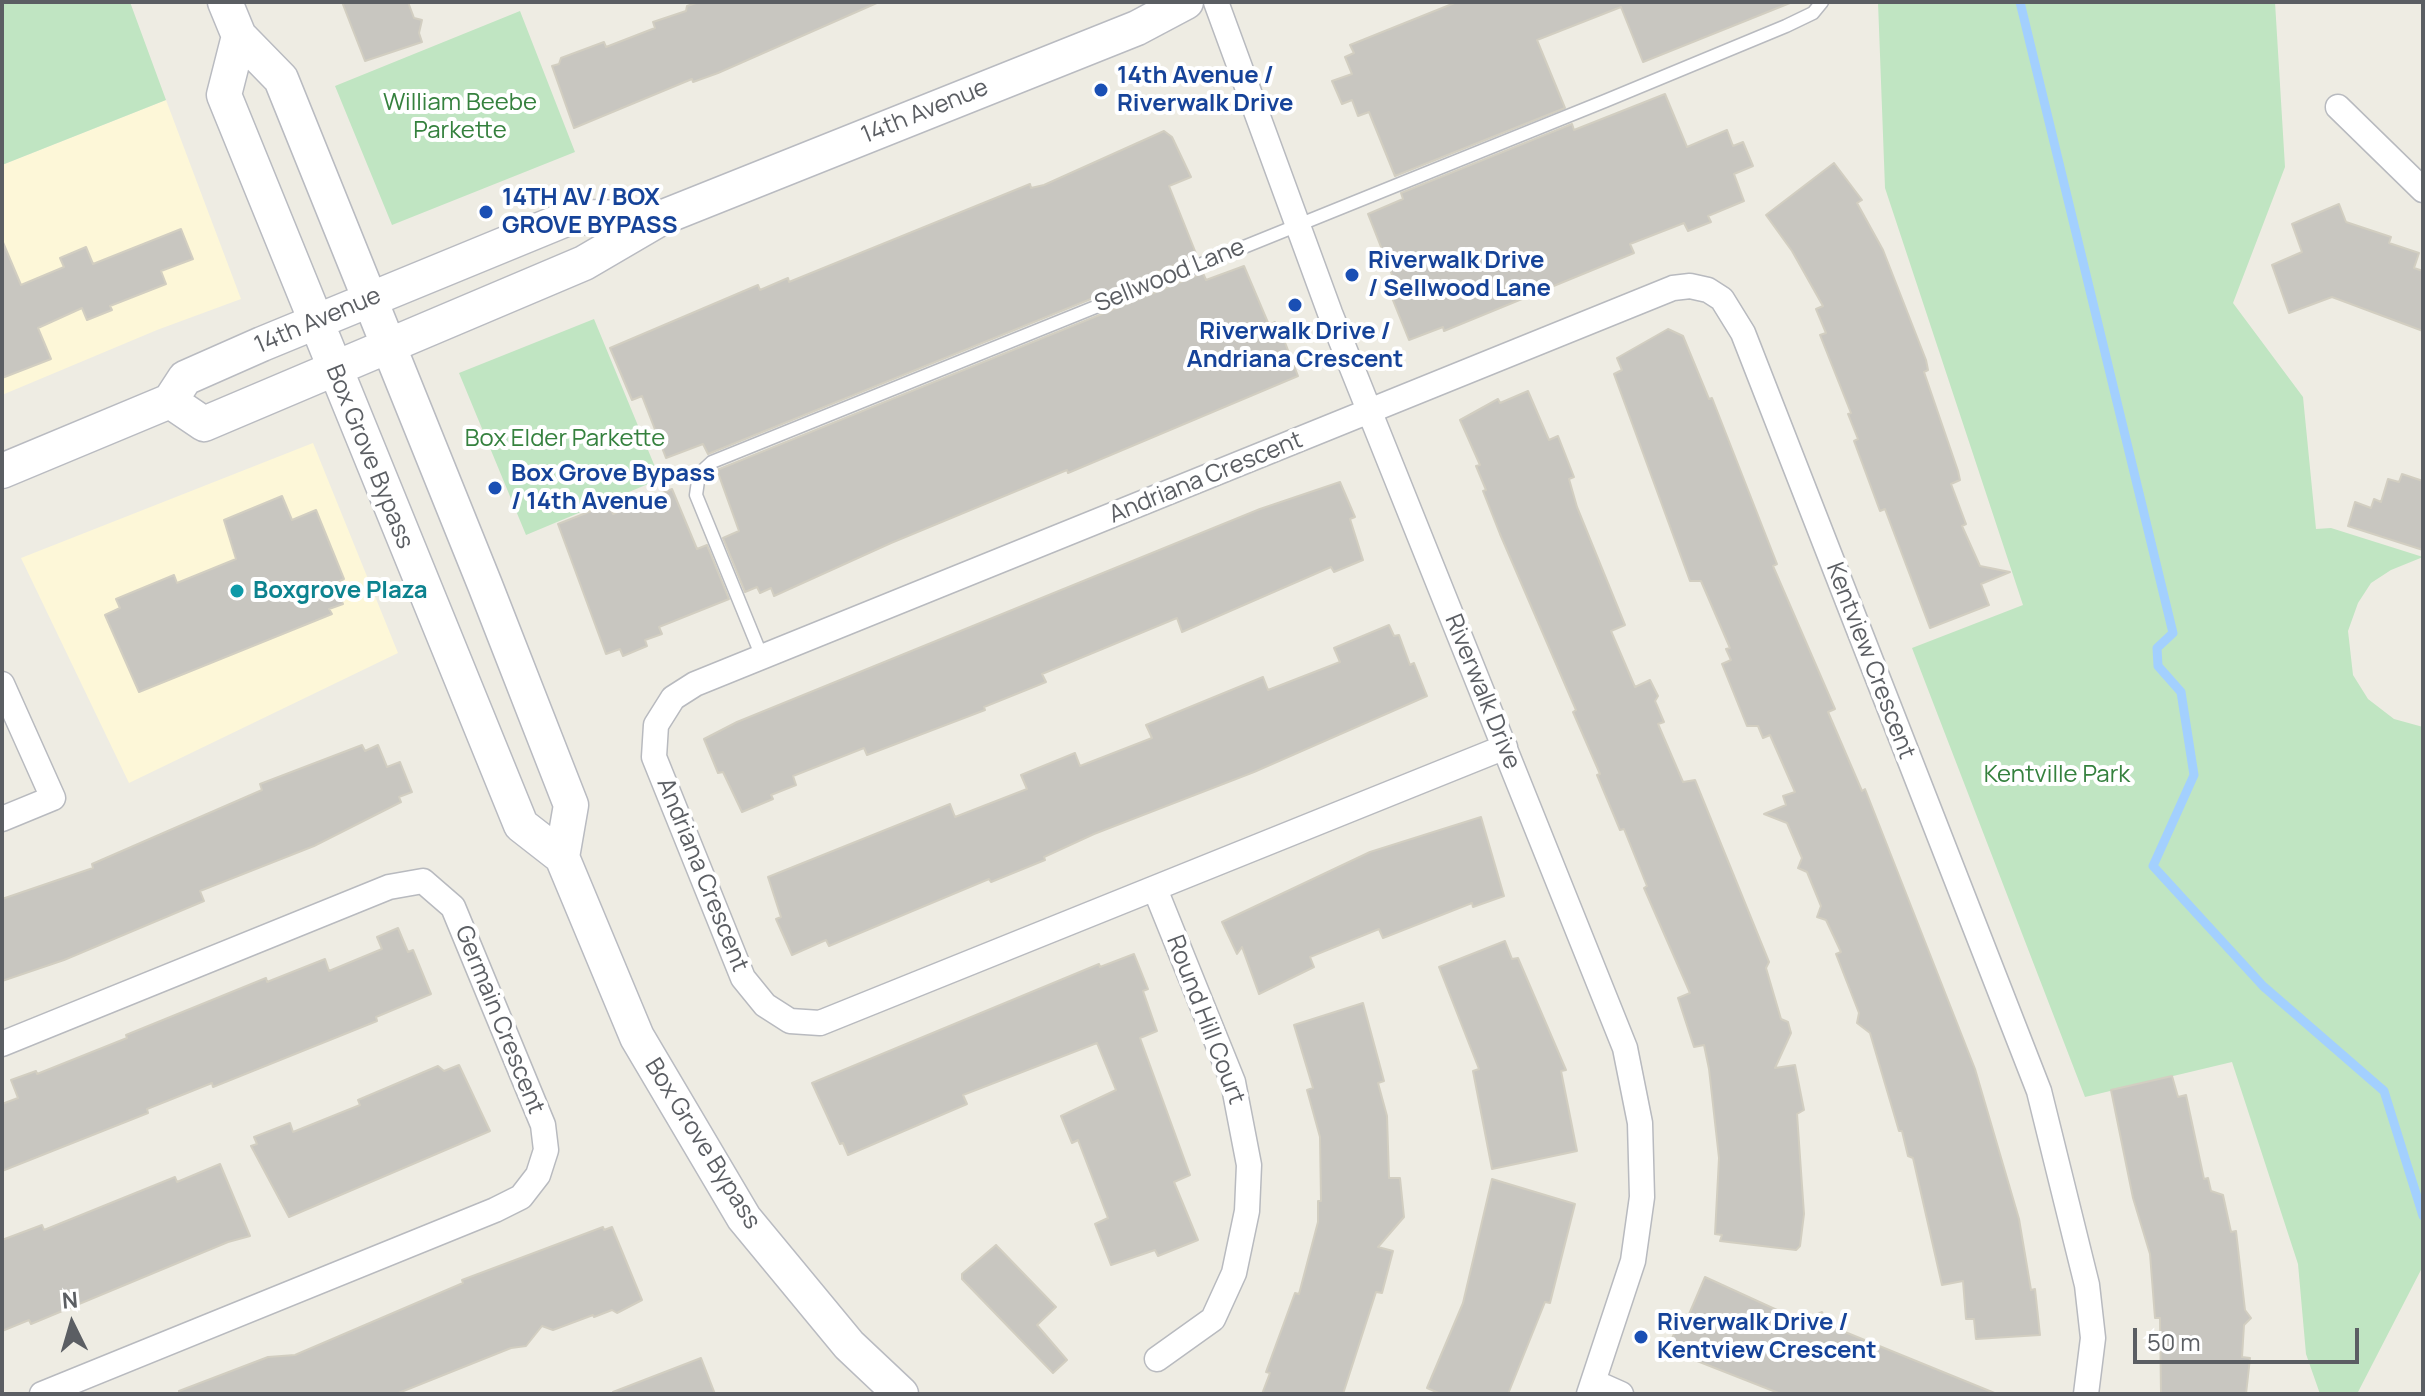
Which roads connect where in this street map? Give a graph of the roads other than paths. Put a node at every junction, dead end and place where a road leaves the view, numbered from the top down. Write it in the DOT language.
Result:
graph roads {
  1 [pos="225,2"];
  2 [pos="1186,2"];
  3 [pos="1216,2"];
  4 [pos="1822,2"];
  5 [pos="239,36"];
  6 [pos="2338,107"];
  7 [pos="2423,190"];
  8 [pos="661,218"];
  9 [pos="1298,225"];
  10 [pos="370,299"];
  11 [pos="315,322"];
  12 [pos="389,347"];
  13 [pos="334,370"];
  14 [pos="170,401"];
  15 [pos="1369,412"];
  16 [pos="2,471"];
  17 [pos="762,657"];
  18 [pos="2,684"];
  19 [pos="1505,747"];
  20 [pos="2,819"];
  21 [pos="562,857"];
  22 [pos="1155,889"];
  23 [pos="2,1044"];
  24 [pos="1157,1359"];
  25 [pos="1591,1388"];
  26 [pos="42,1394"];
  27 [pos="901,1394"];
  28 [pos="1621,1394"];
  29 [pos="2086,1394"];
  1 -- 5 [label="main road"];
  2 -- 8 [label="main road, 14th Avenue"];
  3 -- 9 [label="street, Riverwalk Drive"];
  4 -- 9 [label="lane, Sellwood Lane"];
  5 -- 10 [label="main road"];
  5 -- 11 [label="main road, Box Grove Bypass"];
  6 -- 7 [label="street"];
  8 -- 10 [label="main road, 14th Avenue"];
  8 -- 12 [label="main road, 14th Avenue"];
  9 -- 15 [label="street, Riverwalk Drive"];
  9 -- 17 [label="lane, Sellwood Lane"];
  10 -- 11 [label="main road, 14th Avenue"];
  10 -- 12 [label="main road"];
  11 -- 13 [label="main road, Box Grove Bypass"];
  11 -- 14 [label="main road, 14th Avenue"];
  12 -- 13 [label="main road, 14th Avenue"];
  12 -- 21 [label="main road"];
  13 -- 14 [label="main road, 14th Avenue"];
  13 -- 21 [label="main road, Box Grove Bypass"];
  14 -- 16 [label="main road, 14th Avenue"];
  15 -- 17 [label="street, Andriana Crescent"];
  15 -- 19 [label="street, Riverwalk Drive"];
  15 -- 29 [label="street, Kentview Crescent"];
  17 -- 22 [label="street, Andriana Crescent"];
  18 -- 20 [label="street"];
  19 -- 22 [label="street, Andriana Crescent"];
  19 -- 25 [label="street, Riverwalk Drive"];
  21 -- 27 [label="main road, Box Grove Bypass"];
  22 -- 24 [label="street, Round Hill Court"];
  23 -- 26 [label="street, Germain Crescent"];
  25 -- 28 [label="street"];
}
